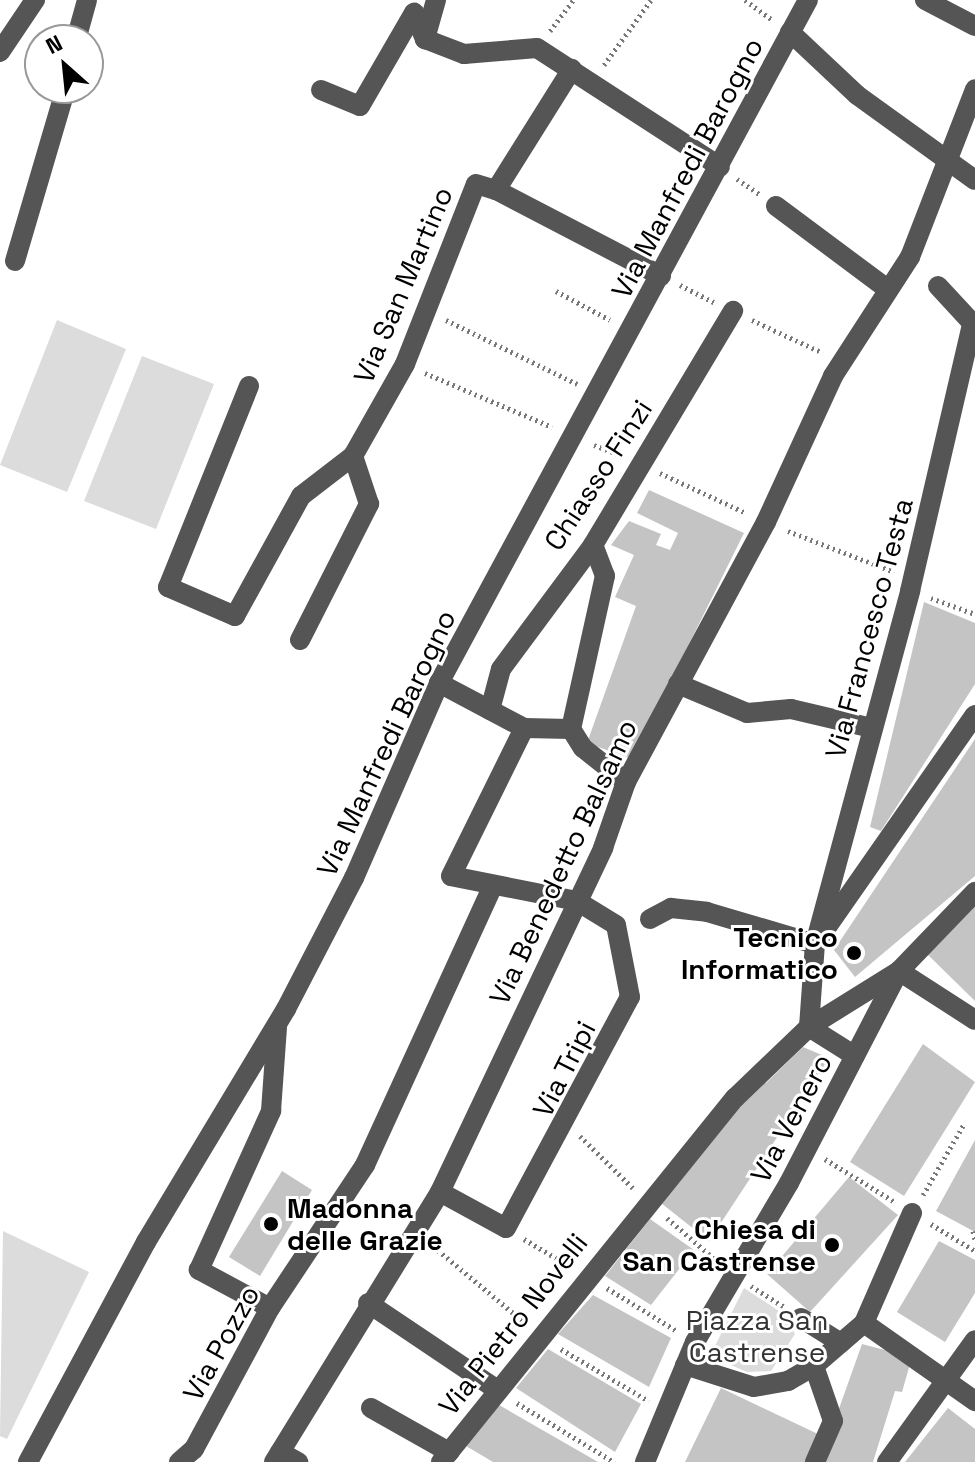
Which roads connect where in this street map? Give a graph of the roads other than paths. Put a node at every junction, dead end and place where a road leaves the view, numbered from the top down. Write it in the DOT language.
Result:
graph roads {
  1 [pos="35,0"];
  2 [pos="87,0"];
  3 [pos="436,0"];
  4 [pos="808,0"];
  5 [pos="938,3"];
  6 [pos="80,24"];
  7 [pos="975,26"];
  8 [pos="790,32"];
  9 [pos="425,39"];
  10 [pos="0,52"];
  11 [pos="572,69"];
  12 [pos="321,90"];
  13 [pos="972,103"];
  14 [pos="61,104"];
  15 [pos="947,157"];
  16 [pos="720,167"];
  17 [pos="975,180"];
  18 [pos="496,190"];
  19 [pos="776,206"];
  20 [pos="15,261"];
  21 [pos="661,276"];
  22 [pos="938,286"];
  23 [pos="886,288"];
  24 [pos="733,311"];
  25 [pos="974,325"];
  26 [pos="249,386"];
  27 [pos="353,456"];
  28 [pos="593,545"];
  29 [pos="300,640"];
  30 [pos="439,683"];
  31 [pos="678,684"];
  32 [pos="490,710"];
  33 [pos="975,715"];
  34 [pos="524,728"];
  35 [pos="565,728"];
  36 [pos="872,728"];
  37 [pos="626,782"];
  38 [pos="492,887"];
  39 [pos="975,892"];
  40 [pos="577,901"];
  41 [pos="650,919"];
  42 [pos="815,944"];
  43 [pos="899,971"];
  44 [pos="975,1020"];
  45 [pos="277,1024"];
  46 [pos="809,1027"];
  47 [pos="855,1056"];
  48 [pos="440,1192"];
  49 [pos="912,1213"];
  50 [pos="368,1303"];
  51 [pos="270,1308"];
  52 [pos="801,1318"];
  53 [pos="864,1323"];
  54 [pos="975,1340"];
  55 [pos="841,1343"];
  56 [pos="685,1365"];
  57 [pos="814,1366"];
  58 [pos="943,1376"];
  59 [pos="496,1389"];
  60 [pos="975,1401"];
  61 [pos="371,1408"];
  62 [pos="445,1457"];
  63 [pos="191,1458"];
  64 [pos="284,1459"];
  65 [pos="28,1462"];
  66 [pos="645,1462"];
  67 [pos="815,1462"];
  68 [pos="887,1462"];
  1 -- 10 [label="street"];
  2 -- 6 [label="street"];
  3 -- 9 [label="street"];
  4 -- 8 [label="street, Via Manfredi Barogno"];
  5 -- 7 [label="street"];
  8 -- 15 [label="street"];
  8 -- 16 [label="street, Via Manfredi Barogno"];
  9 -- 11 [label="street"];
  9 -- 12 [label="street"];
  11 -- 16 [label="street"];
  11 -- 18 [label="street, Via San Martino"];
  13 -- 15 [label="street, Via Benedetto Balsamo"];
  14 -- 20 [label="street"];
  15 -- 17 [label="street"];
  15 -- 23 [label="street, Via Benedetto Balsamo"];
  16 -- 21 [label="street, Via Manfredi Barogno"];
  18 -- 21 [label="street"];
  18 -- 27 [label="street, Via San Martino"];
  19 -- 23 [label="street"];
  21 -- 30 [label="street, Via Manfredi Barogno"];
  22 -- 25 [label="street"];
  23 -- 31 [label="street, Via Benedetto Balsamo"];
  24 -- 28 [label="street, Chiasso Finzi"];
  25 -- 36 [label="street, Via Francesco Testa"];
  26 -- 27 [label="street, Via San Martino"];
  27 -- 29 [label="street"];
  28 -- 32 [label="street, Chiasso Finzi"];
  28 -- 35 [label="street"];
  30 -- 32 [label="street"];
  30 -- 45 [label="street, Via Manfredi Barogno"];
  31 -- 36 [label="street"];
  31 -- 37 [label="street, Via Benedetto Balsamo"];
  32 -- 34 [label="street"];
  33 -- 42 [label="street"];
  34 -- 35 [label="street"];
  34 -- 38 [label="street"];
  35 -- 37 [label="street"];
  36 -- 42 [label="street, Via Francesco Testa"];
  37 -- 40 [label="street, Via Benedetto Balsamo"];
  38 -- 40 [label="street"];
  38 -- 51 [label="street, Via Pozzo"];
  39 -- 43 [label="street, Via Pietro Novelli"];
  40 -- 48 [label="street, Via Benedetto Balsamo"];
  40 -- 48 [label="street, Via Tripi"];
  41 -- 42 [label="street"];
  42 -- 46 [label="street, Via Francesco Testa"];
  43 -- 44 [label="street"];
  43 -- 46 [label="street, Via Pietro Novelli"];
  43 -- 47 [label="street, Via Venero"];
  45 -- 51 [label="street"];
  45 -- 65 [label="street, Via Manfredi Barogno"];
  46 -- 47 [label="street"];
  46 -- 59 [label="street, Via Pietro Novelli"];
  47 -- 56 [label="street, Via Venero"];
  48 -- 50 [label="street, Via Benedetto Balsamo"];
  49 -- 53 [label="street"];
  50 -- 59 [label="street"];
  50 -- 64 [label="street, Via Benedetto Balsamo"];
  51 -- 63 [label="street, Via Pozzo"];
  52 -- 55 [label="street"];
  53 -- 55 [label="street"];
  53 -- 58 [label="street"];
  54 -- 58 [label="street"];
  55 -- 57 [label="street"];
  56 -- 57 [label="street"];
  56 -- 66 [label="street, Via Venero"];
  57 -- 67 [label="street"];
  58 -- 60 [label="street"];
  58 -- 68 [label="street"];
  59 -- 62 [label="street, Via Pietro Novelli"];
  61 -- 62 [label="street"];
}
